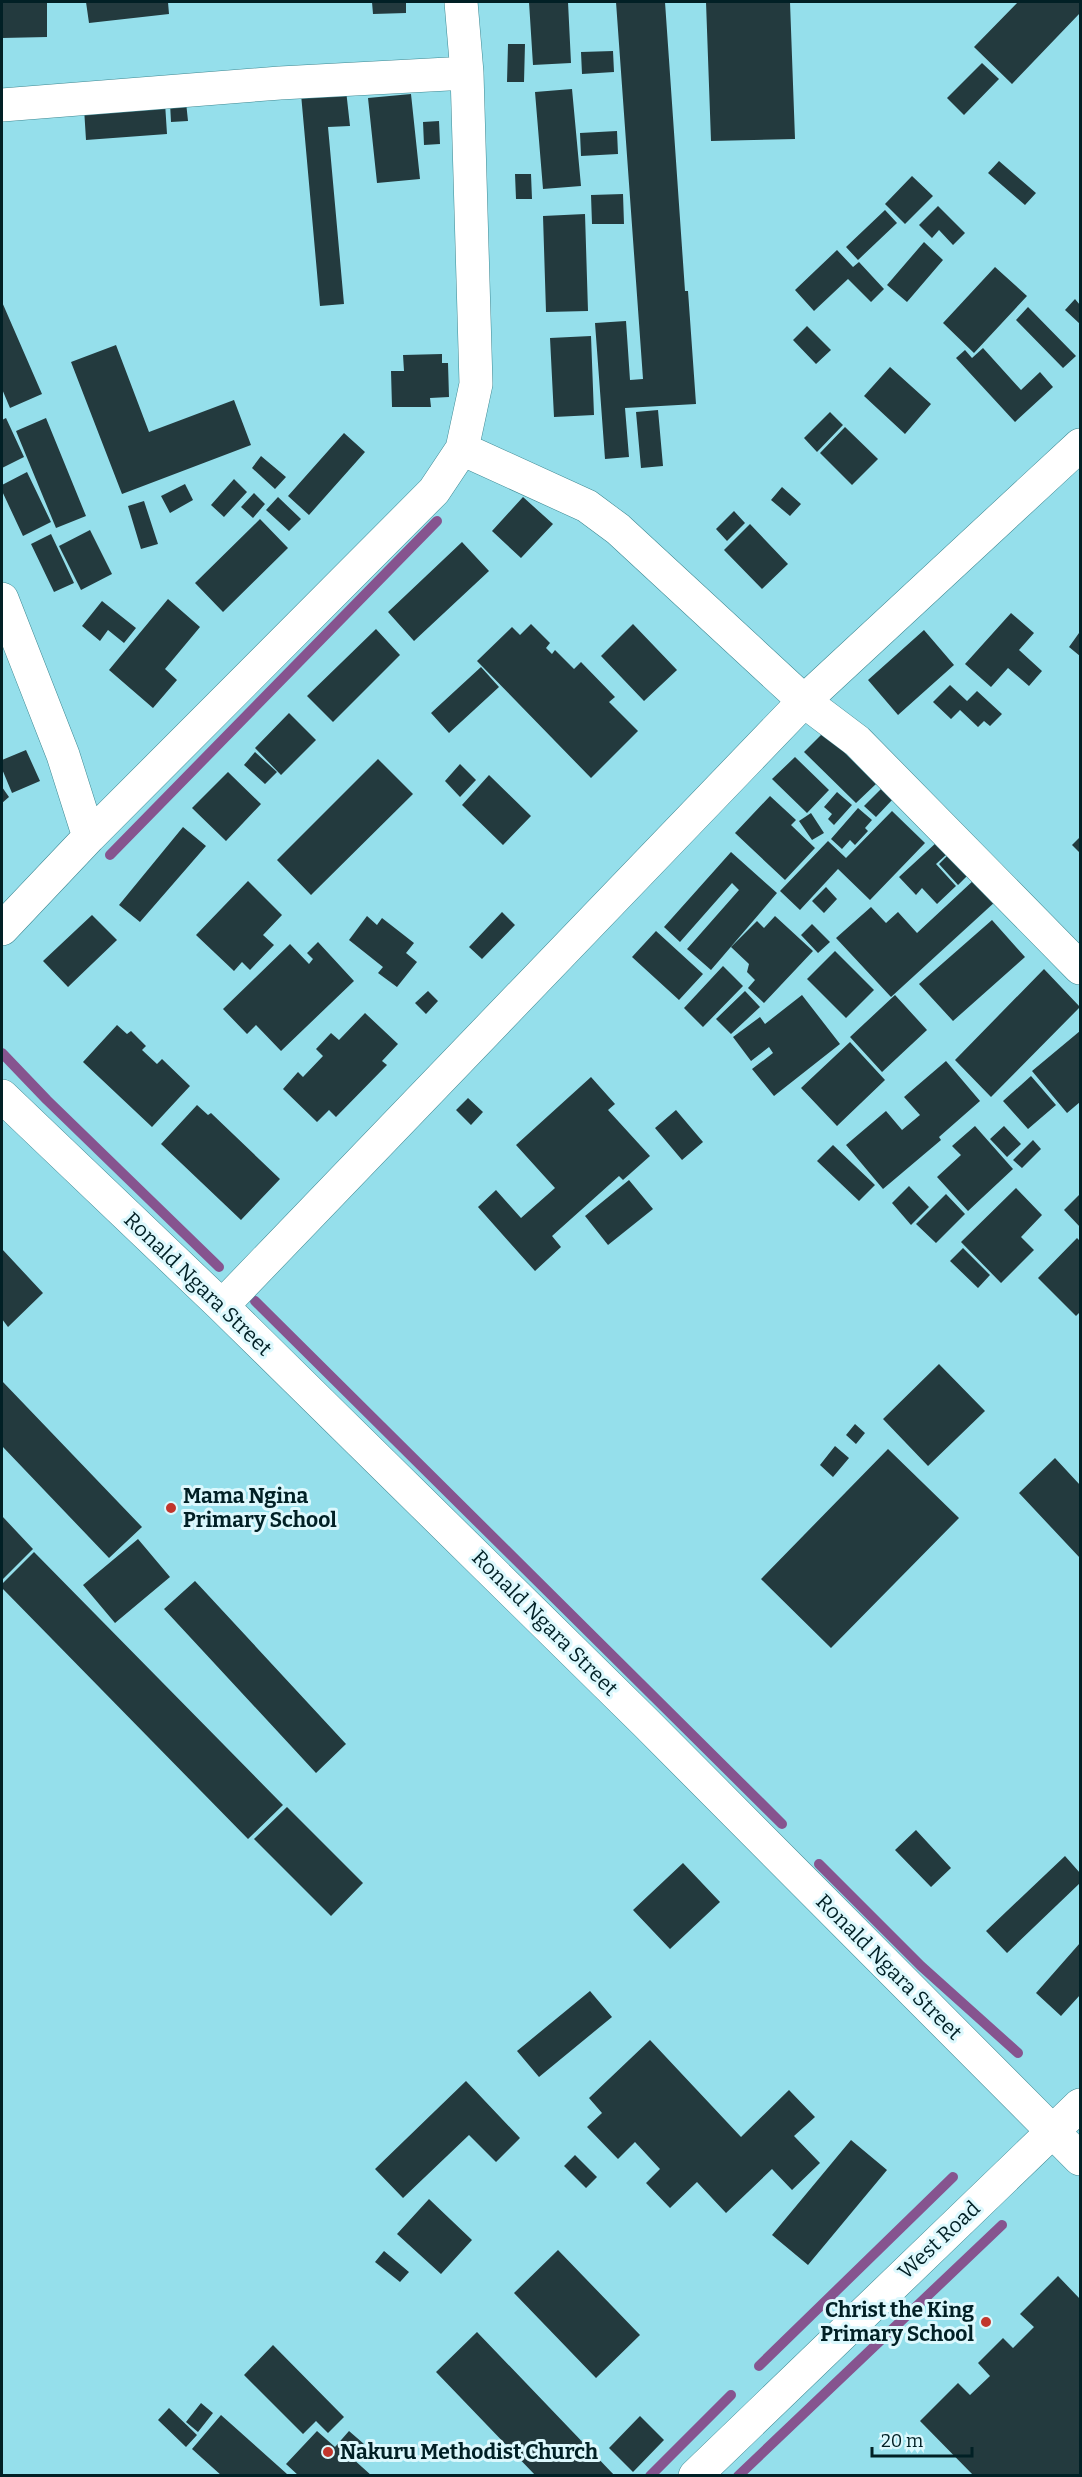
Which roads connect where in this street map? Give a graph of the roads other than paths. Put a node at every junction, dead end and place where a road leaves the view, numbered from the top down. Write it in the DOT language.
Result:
graph roads {
  1 [pos="461,2"];
  2 [pos="467,73"];
  3 [pos="2,105"];
  4 [pos="1080,445"];
  5 [pos="462,449"];
  6 [pos="2,599"];
  7 [pos="804,700"];
  8 [pos="89,837"];
  9 [pos="2,929"];
  10 [pos="1080,968"];
  11 [pos="2,1096"];
  12 [pos="222,1306"];
  13 [pos="1080,2105"];
  14 [pos="1053,2132"];
  15 [pos="1080,2159"];
  16 [pos="695,2475"];
  1 -- 2 [label="street"];
  2 -- 3 [label="street"];
  2 -- 5 [label="street"];
  4 -- 7 [label="street"];
  5 -- 7 [label="street"];
  5 -- 8 [label="street"];
  6 -- 8 [label="street"];
  7 -- 10 [label="street"];
  7 -- 12 [label="street"];
  8 -- 9 [label="street"];
  11 -- 12 [label="street, Ronald Ngara Street"];
  12 -- 14 [label="street, Ronald Ngara Street"];
  13 -- 14 [label="street, West Road"];
  14 -- 15 [label="street, Ronald Ngara Street"];
  14 -- 16 [label="street, West Road"];
}
